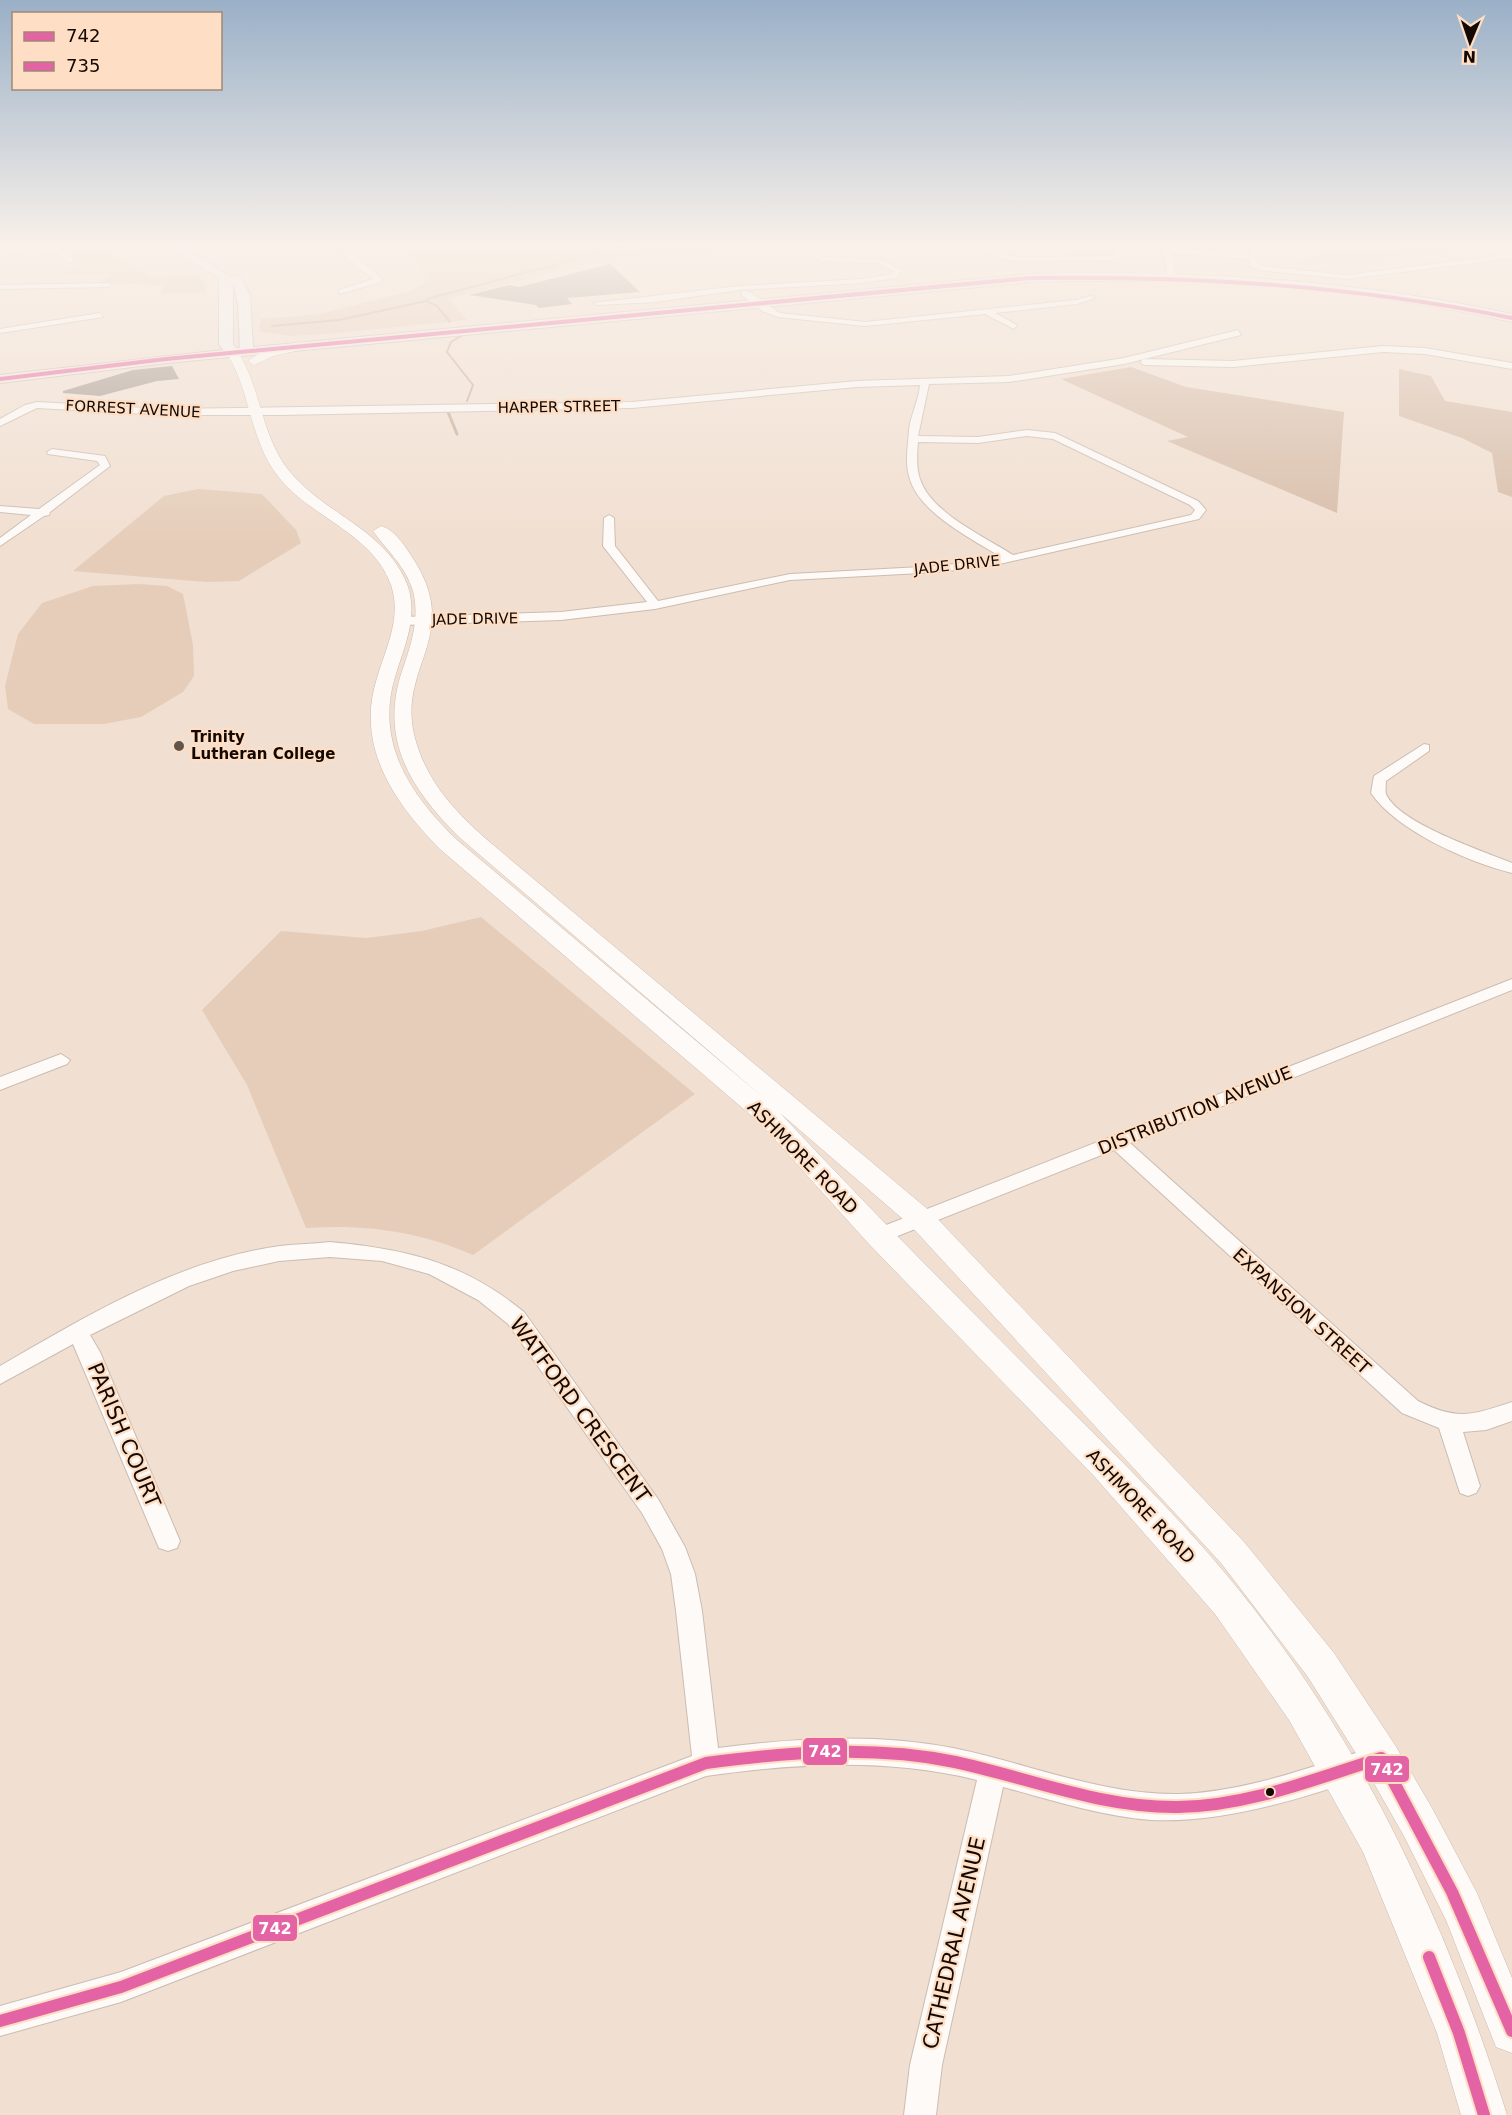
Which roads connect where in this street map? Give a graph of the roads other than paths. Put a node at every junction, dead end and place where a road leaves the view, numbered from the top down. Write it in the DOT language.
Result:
graph roads {
  1 [pos="197,346"];
  2 [pos="197,346"];
  3 [pos="213,346"];
  4 [pos="237,346"];
  5 [pos="242,346"];
  6 [pos="286,346"];
  7 [pos="1186,346"];
  8 [pos="241,353"];
  9 [pos="130,357"];
  10 [pos="1124,361"];
  11 [pos="1512,366"];
  12 [pos="0,373"];
  13 [pos="263,377"];
  14 [pos="0,379"];
  15 [pos="925,382"];
  16 [pos="264,406"];
  17 [pos="0,423"];
  18 [pos="280,432"];
  19 [pos="914,439"];
  20 [pos="52,452"];
  21 [pos="298,468"];
  22 [pos="0,509"];
  23 [pos="45,513"];
  24 [pos="609,518"];
  25 [pos="0,543"];
  26 [pos="1012,559"];
  27 [pos="655,605"];
  28 [pos="414,621"];
  29 [pos="1424,748"];
  30 [pos="1512,868"];
  31 [pos="1512,984"];
  32 [pos="61,1060"];
  33 [pos="0,1084"];
  34 [pos="1116,1141"];
  35 [pos="921,1219"];
  36 [pos="878,1236"];
  37 [pos="77,1332"];
  38 [pos="0,1376"];
  39 [pos="1512,1411"];
  40 [pos="1449,1423"];
  41 [pos="1468,1486"];
  42 [pos="168,1541"];
  43 [pos="1381,1758"];
  44 [pos="706,1763"];
  45 [pos="1340,1770"];
  46 [pos="993,1771"];
  47 [pos="0,2021"];
  48 [pos="1512,2031"];
  49 [pos="920,2115"];
  50 [pos="1484,2115"];
  1 -- 9 [label="main road"];
  2 -- 14 [label="main road"];
  3 -- 8 [label="main road"];
  4 -- 8 [label="main road, ASHMORE ROAD"];
  5 -- 8 [label="main road, ASHMORE ROAD"];
  6 -- 8 [label="main road"];
  7 -- 10 [label="street, HARPER STREET"];
  8 -- 9 [label="main road"];
  8 -- 13 [label="main road, ASHMORE ROAD"];
  8 -- 16 [label="main road, ASHMORE ROAD"];
  9 -- 12 [label="main road"];
  10 -- 11 [label="street"];
  10 -- 15 [label="street, HARPER STREET"];
  15 -- 16 [label="street, HARPER STREET"];
  15 -- 19 [label="street"];
  16 -- 17 [label="street, FORREST AVENUE"];
  16 -- 18 [label="main road, ASHMORE ROAD"];
  16 -- 28 [label="main road, ASHMORE ROAD"];
  19 -- 26 [label="street"];
  19 -- 26 [label="street, JADE DRIVE"];
  20 -- 23 [label="street"];
  21 -- 28 [label="main road, ASHMORE ROAD"];
  22 -- 23 [label="street"];
  23 -- 25 [label="street"];
  24 -- 27 [label="street"];
  26 -- 27 [label="street, JADE DRIVE"];
  27 -- 28 [label="street, JADE DRIVE"];
  28 -- 35 [label="main road, ASHMORE ROAD"];
  28 -- 36 [label="main road, ASHMORE ROAD"];
  29 -- 30 [label="street"];
  31 -- 34 [label="street, DISTRIBUTION AVENUE"];
  32 -- 33 [label="street"];
  34 -- 35 [label="street, DISTRIBUTION AVENUE"];
  34 -- 40 [label="street, EXPANSION STREET"];
  35 -- 36 [label="street, DISTRIBUTION AVENUE"];
  35 -- 43 [label="main road, ASHMORE ROAD"];
  36 -- 45 [label="main road, ASHMORE ROAD"];
  37 -- 38 [label="street, WATFORD CRESCENT"];
  37 -- 42 [label="street, PARISH COURT"];
  37 -- 44 [label="street, WATFORD CRESCENT"];
  39 -- 40 [label="street, EXPANSION STREET"];
  40 -- 41 [label="street"];
  43 -- 45 [label="street"];
  43 -- 48 [label="main road, ASHMORE ROAD"];
  44 -- 46 [label="street"];
  44 -- 47 [label="street"];
  45 -- 46 [label="street"];
  45 -- 50 [label="main road, ASHMORE ROAD"];
  46 -- 49 [label="street, CATHEDRAL AVENUE"];
}
